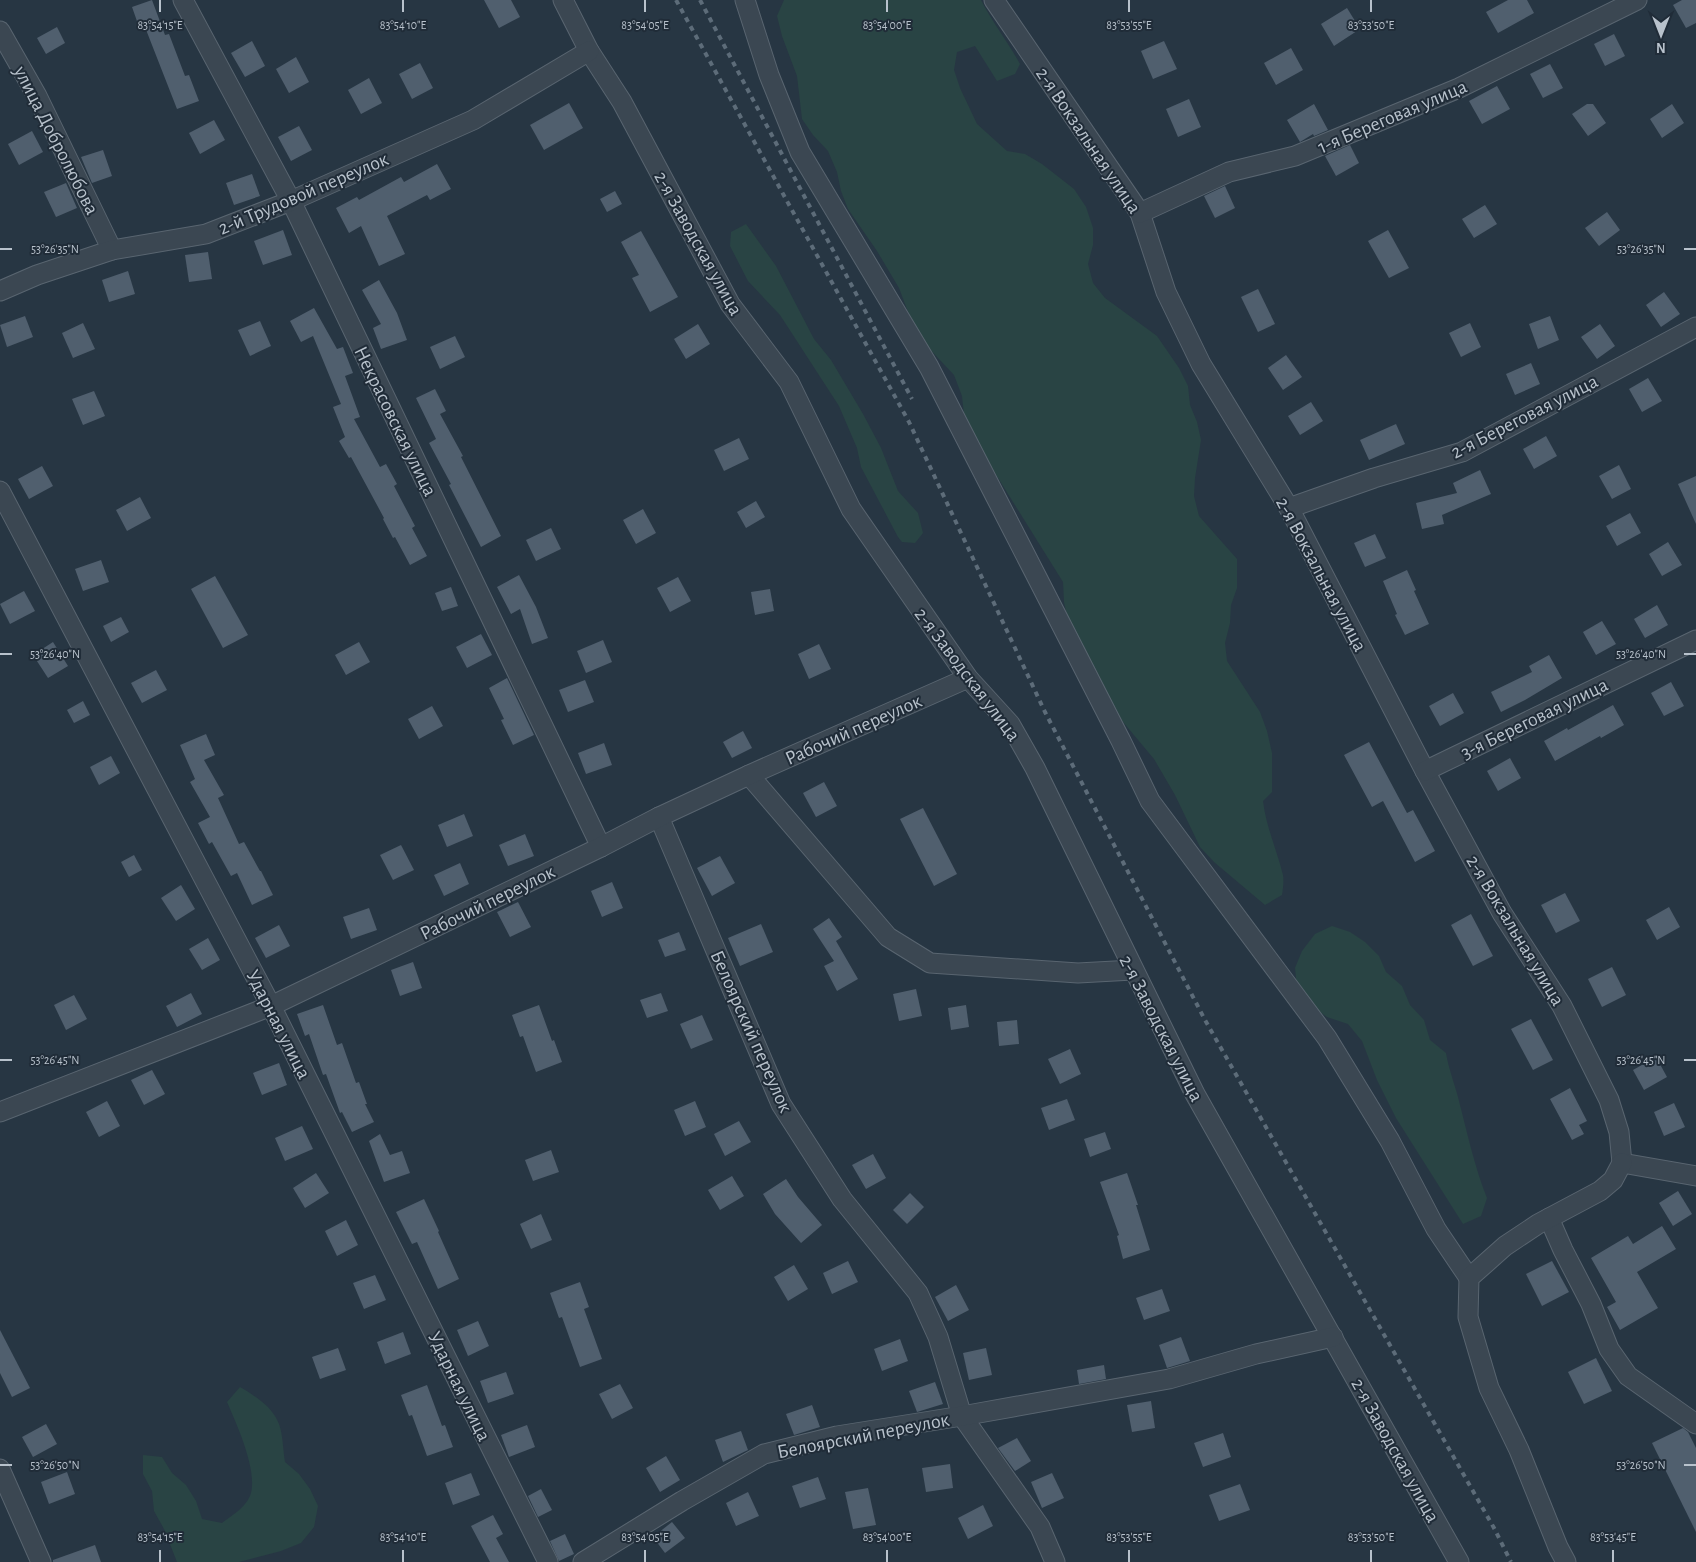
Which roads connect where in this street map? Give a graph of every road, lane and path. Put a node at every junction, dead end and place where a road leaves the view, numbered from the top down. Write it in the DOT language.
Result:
graph roads {
  1 [pos="183,0"];
  2 [pos="563,0"];
  3 [pos="745,0"];
  4 [pos="994,0"];
  5 [pos="1637,0"];
  6 [pos="0,31"];
  7 [pos="589,51"];
  8 [pos="291,201"];
  9 [pos="1140,213"];
  10 [pos="112,250"];
  11 [pos="0,291"];
  12 [pos="1696,327"];
  13 [pos="0,491"];
  14 [pos="1289,508"];
  15 [pos="1696,640"];
  16 [pos="968,678"];
  17 [pos="1425,771"];
  18 [pos="750,775"];
  19 [pos="658,817"];
  20 [pos="601,847"];
  21 [pos="1133,970"];
  22 [pos="271,1006"];
  23 [pos="0,1112"];
  24 [pos="1622,1163"];
  25 [pos="1696,1176"];
  26 [pos="1549,1218"];
  27 [pos="1469,1278"];
  28 [pos="1333,1337"];
  29 [pos="962,1416"];
  30 [pos="1696,1424"];
  31 [pos="2,1475"];
  32 [pos="41,1562"];
  33 [pos="548,1562"];
  34 [pos="583,1562"];
  35 [pos="1055,1562"];
  36 [pos="1459,1562"];
  37 [pos="1566,1562"];
  1 -- 8 [label="street, Некрасовская улица"];
  2 -- 7 [label="street, 2-я Заводская улица"];
  3 -- 27 [label="street"];
  4 -- 9 [label="street, 2-я Вокзальная улица"];
  5 -- 9 [label="street, 1-я Береговая улица"];
  6 -- 10 [label="street, улица Добролюбова"];
  7 -- 8 [label="street, 2-й Трудовой переулок"];
  7 -- 16 [label="street, 2-я Заводская улица"];
  8 -- 10 [label="street, 2-й Трудовой переулок"];
  8 -- 20 [label="street, Некрасовская улица"];
  9 -- 14 [label="street, 2-я Вокзальная улица"];
  10 -- 11 [label="street, 2-й Трудовой переулок"];
  12 -- 14 [label="street, 2-я Береговая улица"];
  13 -- 22 [label="street, Ударная улица"];
  14 -- 17 [label="street, 2-я Вокзальная улица"];
  15 -- 17 [label="street, 3-я Береговая улица"];
  16 -- 18 [label="street, Рабочий переулок"];
  16 -- 21 [label="street, 2-я Заводская улица"];
  17 -- 24 [label="street, 2-я Вокзальная улица"];
  18 -- 19 [label="street, Рабочий переулок"];
  18 -- 21 [label="street"];
  19 -- 20 [label="street, Рабочий переулок"];
  19 -- 29 [label="street, Белоярский переулок"];
  20 -- 22 [label="street, Рабочий переулок"];
  21 -- 28 [label="street, 2-я Заводская улица"];
  22 -- 23 [label="street, Рабочий переулок"];
  22 -- 33 [label="street, Ударная улица"];
  24 -- 25 [label="street"];
  24 -- 26 [label="street"];
  26 -- 27 [label="street"];
  26 -- 30 [label="street"];
  27 -- 37 [label="street"];
  28 -- 29 [label="street"];
  28 -- 36 [label="street, 2-я Заводская улица"];
  29 -- 34 [label="street, Белоярский переулок"];
  29 -- 35 [label="street, Белоярский переулок"];
  31 -- 32 [label="street"];
}
